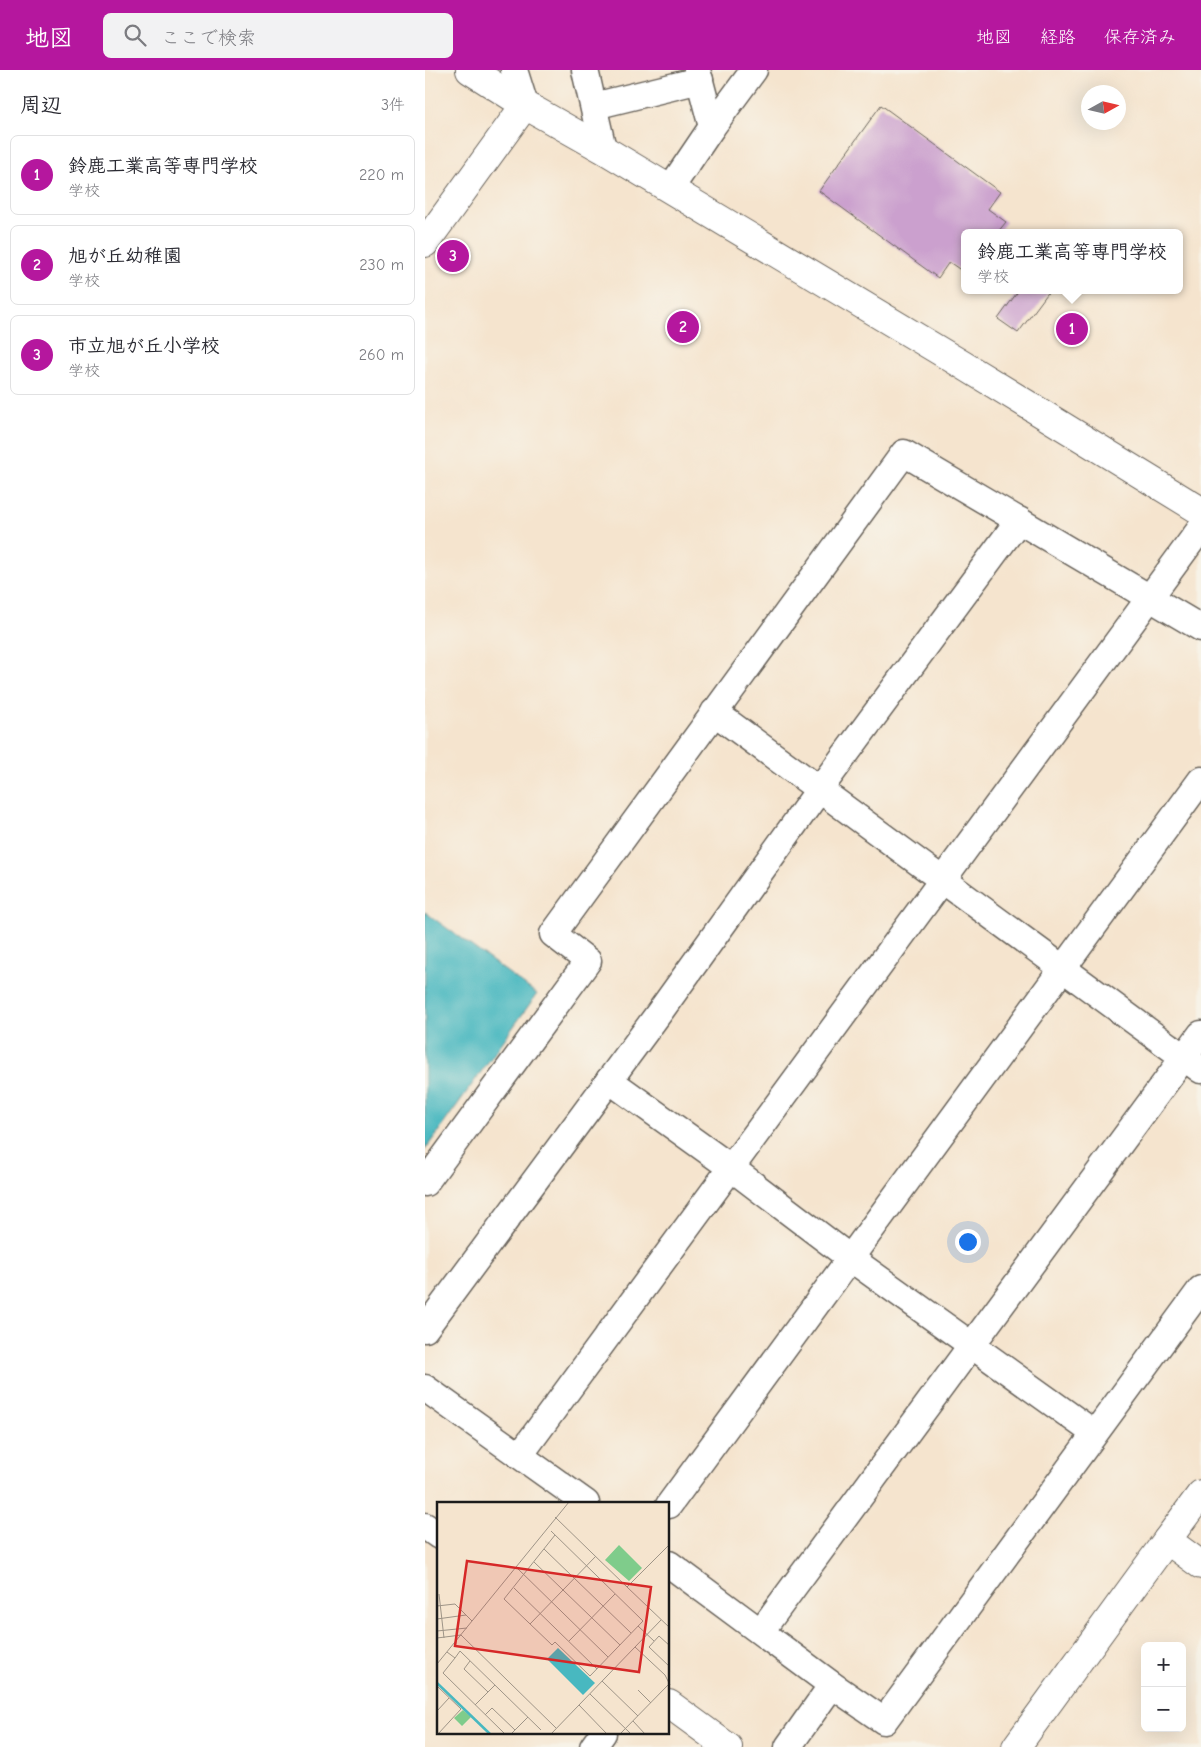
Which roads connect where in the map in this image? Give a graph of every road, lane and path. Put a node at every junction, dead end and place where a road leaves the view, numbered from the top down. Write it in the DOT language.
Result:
graph roads {
  1 [pos="470,70"];
  2 [pos="514,70"];
  3 [pos="585,70"];
  4 [pos="754,70"];
  5 [pos="699,75"];
  6 [pos="525,105"];
  7 [pos="594,106"];
  8 [pos="712,127"];
  9 [pos="603,149"];
  10 [pos="670,189"];
  11 [pos="425,243"];
  12 [pos="1201,511"];
  13 [pos="1019,520"];
  14 [pos="1201,528"];
  15 [pos="1149,597"];
  16 [pos="1201,628"];
  17 [pos="714,712"];
  18 [pos="1201,780"];
  19 [pos="819,790"];
  20 [pos="943,879"];
  21 [pos="1063,967"];
  22 [pos="1201,1034"];
  23 [pos="1192,1064"];
  24 [pos="609,1080"];
  25 [pos="730,1167"];
  26 [pos="425,1183"];
  27 [pos="850,1258"];
  28 [pos="1201,1289"];
  29 [pos="425,1329"];
  30 [pos="973,1345"];
  31 [pos="425,1388"];
  32 [pos="1094,1433"];
  33 [pos="520,1455"];
  34 [pos="1201,1494"];
  35 [pos="585,1502"];
  36 [pos="670,1504"];
  37 [pos="425,1526"];
  38 [pos="437,1535"];
  39 [pos="1167,1540"];
  40 [pos="670,1565"];
  41 [pos="1201,1565"];
  42 [pos="761,1631"];
  43 [pos="832,1685"];
  44 [pos="670,1705"];
  45 [pos="602,1734"];
  46 [pos="593,1747"];
  47 [pos="728,1747"];
  48 [pos="788,1747"];
  49 [pos="1016,1747"];
  1 -- 6 [label="street"];
  2 -- 6 [label="street"];
  3 -- 7 [label="street"];
  4 -- 8 [label="street"];
  5 -- 7 [label="street"];
  5 -- 8 [label="street"];
  6 -- 9 [label="street"];
  6 -- 11 [label="street"];
  7 -- 9 [label="street"];
  8 -- 10 [label="street"];
  9 -- 10 [label="street"];
  10 -- 12 [label="street"];
  13 -- 15 [label="street"];
  13 -- 17 [label="street"];
  13 -- 19 [label="street"];
  14 -- 15 [label="street"];
  15 -- 16 [label="street"];
  15 -- 20 [label="street"];
  17 -- 19 [label="street"];
  17 -- 26 [label="street"];
  18 -- 21 [label="street"];
  19 -- 20 [label="street"];
  19 -- 24 [label="street"];
  20 -- 21 [label="street"];
  20 -- 25 [label="street"];
  21 -- 23 [label="street"];
  21 -- 27 [label="street"];
  22 -- 23 [label="street"];
  23 -- 30 [label="street"];
  24 -- 25 [label="street"];
  24 -- 29 [label="street"];
  25 -- 27 [label="street"];
  25 -- 33 [label="street"];
  27 -- 30 [label="street"];
  27 -- 36 [label="street"];
  28 -- 32 [label="street"];
  30 -- 32 [label="street"];
  30 -- 42 [label="street"];
  31 -- 33 [label="street"];
  32 -- 43 [label="street"];
  33 -- 35 [label="street"];
  34 -- 39 [label="street"];
  37 -- 38 [label="street"];
  39 -- 41 [label="street"];
  39 -- 49 [label="street"];
  40 -- 42 [label="street"];
  42 -- 43 [label="street"];
  43 -- 48 [label="street"];
  44 -- 47 [label="street"];
  45 -- 46 [label="street"];
}
